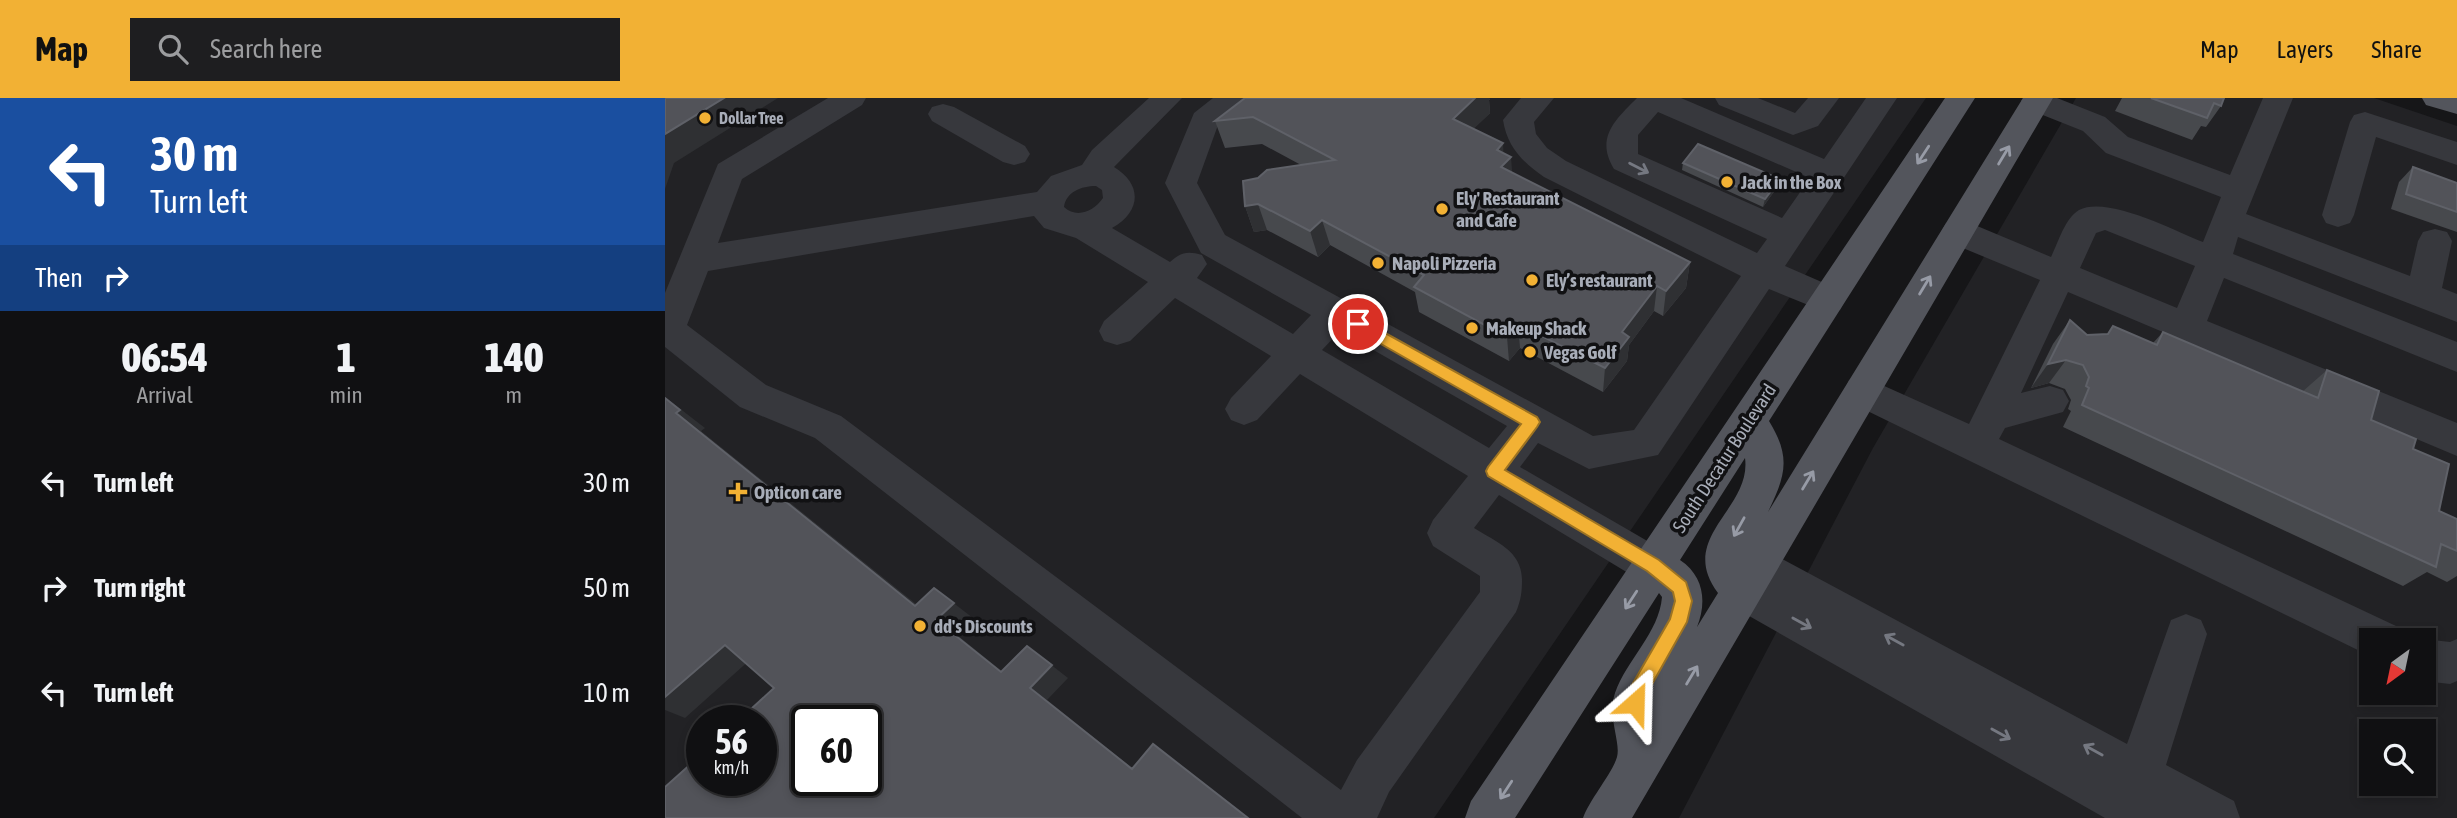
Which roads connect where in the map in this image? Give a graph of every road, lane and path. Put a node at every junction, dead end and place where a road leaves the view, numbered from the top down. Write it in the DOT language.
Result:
graph roads {
  1 [pos="851,98"];
  2 [pos="1167,98"];
  3 [pos="1233,98"];
  4 [pos="1539,98"];
  5 [pos="1653,98"];
  6 [pos="1730,98"];
  7 [pos="1824,98"];
  8 [pos="1882,98"];
  9 [pos="2278,98"];
  10 [pos="2437,98"];
  11 [pos="1952,100"];
  12 [pos="2037,100"];
  13 [pos="1757,104"];
  14 [pos="2457,104"];
  15 [pos="2369,110"];
  16 [pos="943,114"];
  17 [pos="1205,120"];
  18 [pos="1014,154"];
  19 [pos="2457,154"];
  20 [pos="1092,174"];
  21 [pos="1830,174"];
  22 [pos="1048,202"];
  23 [pos="2233,205"];
  24 [pos="2338,215"];
  25 [pos="1081,225"];
  26 [pos="1958,232"];
  27 [pos="1788,235"];
  28 [pos="2435,241"];
  29 [pos="1213,244"];
  30 [pos="695,260"];
  31 [pos="2214,260"];
  32 [pos="1763,271"];
  33 [pos="1172,280"];
  34 [pos="2054,289"];
  35 [pos="2423,295"];
  36 [pos="1828,300"];
  37 [pos="2457,308"];
  38 [pos="1336,312"];
  39 [pos="2187,327"];
  40 [pos="1117,331"];
  41 [pos="2069,334"];
  42 [pos="1297,354"];
  43 [pos="2457,357"];
  44 [pos="1862,391"];
  45 [pos="2050,401"];
  46 [pos="1244,409"];
  47 [pos="1749,420"];
  48 [pos="1532,422"];
  49 [pos="1985,430"];
  50 [pos="2457,440"];
  51 [pos="1494,471"];
  52 [pos="1653,566"];
  53 [pos="1750,577"];
  54 [pos="2359,628"];
  55 [pos="2186,634"];
  56 [pos="2457,660"];
  57 [pos="2436,661"];
  58 [pos="1640,761"];
  59 [pos="2136,804"];
  60 [pos="1340,818"];
  61 [pos="1352,818"];
  62 [pos="1488,818"];
  63 [pos="1606,818"];
  64 [pos="2217,818"];
  1 -- 30 [label="lane"];
  2 -- 17 [label="lane"];
  2 -- 20 [label="lane"];
  3 -- 17 [label="lane"];
  4 -- 32 [label="lane"];
  5 -- 21 [label="lane"];
  5 -- 27 [label="lane, one-way"];
  6 -- 13 [label="lane"];
  7 -- 13 [label="lane"];
  8 -- 21 [label="lane"];
  9 -- 23 [label="lane"];
  10 -- 14 [label="main road"];
  11 -- 36 [label="main road, South Decatur Boulevard, one-way"];
  12 -- 23 [label="lane"];
  26 -- 12 [label="main road, one-way"];
  15 -- 19 [label="lane"];
  15 -- 24 [label="lane"];
  16 -- 18 [label="lane"];
  17 -- 29 [label="lane"];
  20 -- 22 [label="lane"];
  20 -- 25 [label="lane"];
  21 -- 27 [label="lane"];
  22 -- 25 [label="lane"];
  22 -- 30 [label="lane"];
  23 -- 31 [label="lane"];
  23 -- 35 [label="lane"];
  25 -- 33 [label="lane"];
  26 -- 34 [label="lane"];
  44 -- 26 [label="main road, one-way"];
  27 -- 32 [label="lane"];
  28 -- 35 [label="lane"];
  29 -- 33 [label="lane"];
  29 -- 38 [label="lane"];
  30 -- 60 [label="lane"];
  31 -- 34 [label="lane"];
  31 -- 39 [label="lane"];
  31 -- 43 [label="lane"];
  32 -- 36 [label="lane"];
  32 -- 48 [label="lane"];
  33 -- 40 [label="lane"];
  33 -- 42 [label="lane"];
  34 -- 39 [label="lane"];
  34 -- 41 [label="lane"];
  34 -- 49 [label="lane"];
  35 -- 37 [label="lane"];
  36 -- 47 [label="main road, South Decatur Boulevard"];
  38 -- 42 [label="lane"];
  38 -- 48 [label="lane"];
  39 -- 50 [label="lane"];
  42 -- 46 [label="lane"];
  42 -- 51 [label="lane"];
  44 -- 49 [label="lane"];
  53 -- 44 [label="main road, one-way"];
  45 -- 49 [label="lane"];
  47 -- 52 [label="main road, South Decatur Boulevard"];
  47 -- 53 [label="main road, one-way"];
  48 -- 51 [label="lane"];
  49 -- 54 [label="lane"];
  51 -- 52 [label="lane"];
  51 -- 61 [label="lane"];
  52 -- 58 [label="main road"];
  52 -- 62 [label="main road, South Decatur Boulevard, one-way"];
  58 -- 53 [label="main road, one-way"];
  53 -- 59 [label="lane"];
  55 -- 59 [label="lane"];
  56 -- 57 [label="lane"];
  58 -- 63 [label="main road"];
  59 -- 64 [label="lane"];
}
